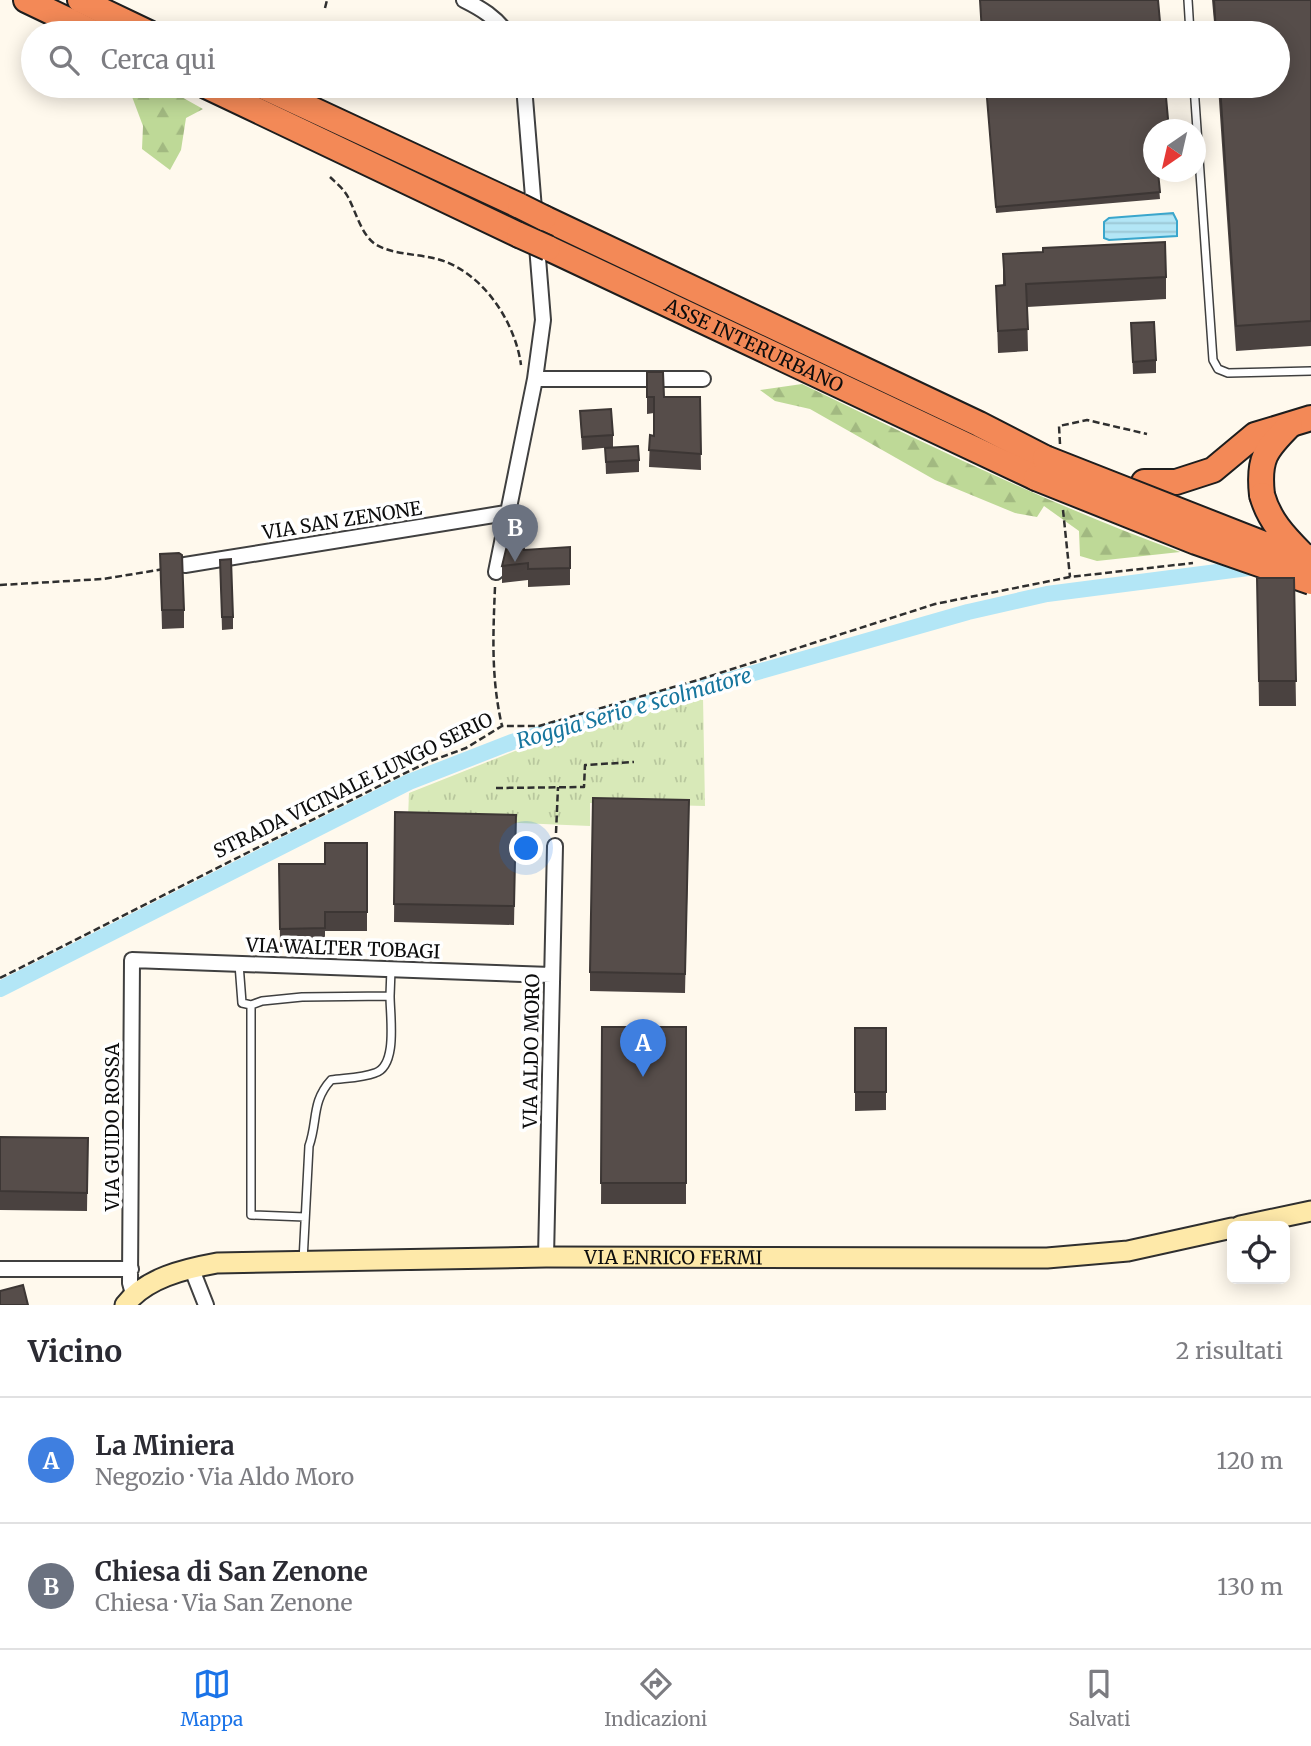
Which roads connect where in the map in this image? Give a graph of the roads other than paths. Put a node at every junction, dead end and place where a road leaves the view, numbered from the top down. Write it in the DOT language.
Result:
graph roads {
  1 [pos="26,0"];
  2 [pos="80,0"];
  3 [pos="464,0"];
  4 [pos="1188,0"];
  5 [pos="70,21"];
  6 [pos="124,21"];
  7 [pos="498,21"];
  8 [pos="1189,21"];
  9 [pos="231,98"];
  10 [pos="288,98"];
  11 [pos="525,98"];
  12 [pos="1195,98"];
  13 [pos="1311,371"];
  14 [pos="535,379"];
  15 [pos="703,379"];
  16 [pos="1301,422"];
  17 [pos="1041,468"];
  18 [pos="506,513"];
  19 [pos="185,565"];
  20 [pos="1311,569"];
  21 [pos="496,572"];
  22 [pos="555,846"];
  23 [pos="132,960"];
  24 [pos="239,964"];
  25 [pos="391,969"];
  26 [pos="551,975"];
  27 [pos="390,996"];
  28 [pos="251,1005"];
  29 [pos="1311,1210"];
  30 [pos="305,1217"];
  31 [pos="1262,1221"];
  32 [pos="1227,1229"];
  33 [pos="546,1257"];
  34 [pos="302,1261"];
  35 [pos="191,1267"];
  36 [pos="0,1269"];
  37 [pos="131,1269"];
  38 [pos="129,1299"];
  39 [pos="206,1305"];
  1 -- 5 [label="highway"];
  2 -- 6 [label="highway"];
  3 -- 7 [label="street"];
  4 -- 8 [label="lane"];
  9 -- 17 [label="highway, ASSE INTERURBANO, bridge"];
  10 -- 17 [label="highway, ASSE INTERURBANO, bridge"];
  11 -- 14 [label="street"];
  12 -- 13 [label="lane"];
  14 -- 15 [label="street"];
  14 -- 18 [label="street"];
  16 -- 17 [label="highway, bridge"];
  16 -- 20 [label="highway, bridge"];
  17 -- 20 [label="highway, ASSE INTERURBANO, bridge"];
  18 -- 19 [label="street, VIA SAN ZENONE"];
  18 -- 21 [label="street"];
  22 -- 26 [label="street, VIA ALDO MORO"];
  23 -- 24 [label="street, VIA WALTER TOBAGI"];
  23 -- 37 [label="street, VIA GUIDO ROSSA"];
  24 -- 25 [label="street, VIA WALTER TOBAGI"];
  24 -- 28 [label="lane"];
  25 -- 26 [label="street, VIA WALTER TOBAGI"];
  25 -- 27 [label="lane"];
  26 -- 33 [label="street, VIA ALDO MORO"];
  27 -- 28 [label="lane"];
  27 -- 30 [label="lane"];
  28 -- 30 [label="lane"];
  29 -- 31 [label="street"];
  30 -- 34 [label="lane"];
  32 -- 33 [label="street, VIA ENRICO FERMI"];
  33 -- 34 [label="street, VIA ENRICO FERMI"];
  34 -- 35 [label="street, VIA ENRICO FERMI"];
  35 -- 38 [label="street, VIA ENRICO FERMI"];
  35 -- 39 [label="street"];
  36 -- 37 [label="street"];
  37 -- 38 [label="street, VIA GUIDO ROSSA"];
}
